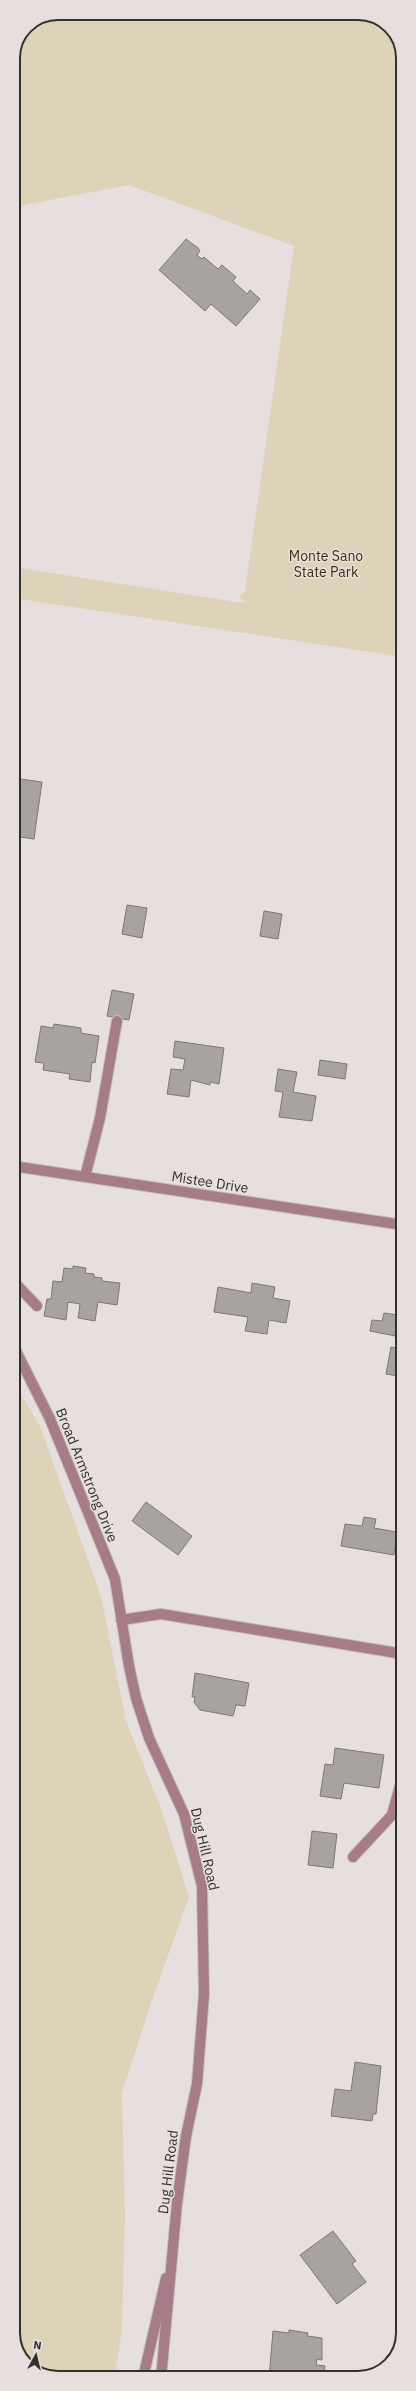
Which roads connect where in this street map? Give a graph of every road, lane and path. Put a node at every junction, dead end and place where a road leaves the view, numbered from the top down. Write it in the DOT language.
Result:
graph roads {
  1 [pos="117,1021"];
  2 [pos="20,1167"];
  3 [pos="85,1177"];
  4 [pos="396,1224"];
  5 [pos="20,1288"];
  6 [pos="37,1306"];
  7 [pos="20,1359"];
  8 [pos="121,1620"];
  9 [pos="396,1653"];
  10 [pos="396,1800"];
  11 [pos="353,1857"];
  12 [pos="175,2237"];
  13 [pos="145,2371"];
  14 [pos="162,2371"];
  1 -- 3 [label="street"];
  2 -- 3 [label="street, Mistee Drive"];
  3 -- 4 [label="street, Mistee Drive"];
  5 -- 6 [label="street"];
  7 -- 8 [label="street, Broad Armstrong Drive"];
  8 -- 9 [label="street"];
  8 -- 12 [label="street, Dug Hill Road"];
  10 -- 11 [label="street"];
  12 -- 13 [label="street"];
  12 -- 14 [label="street, Dug Hill Road"];
}
